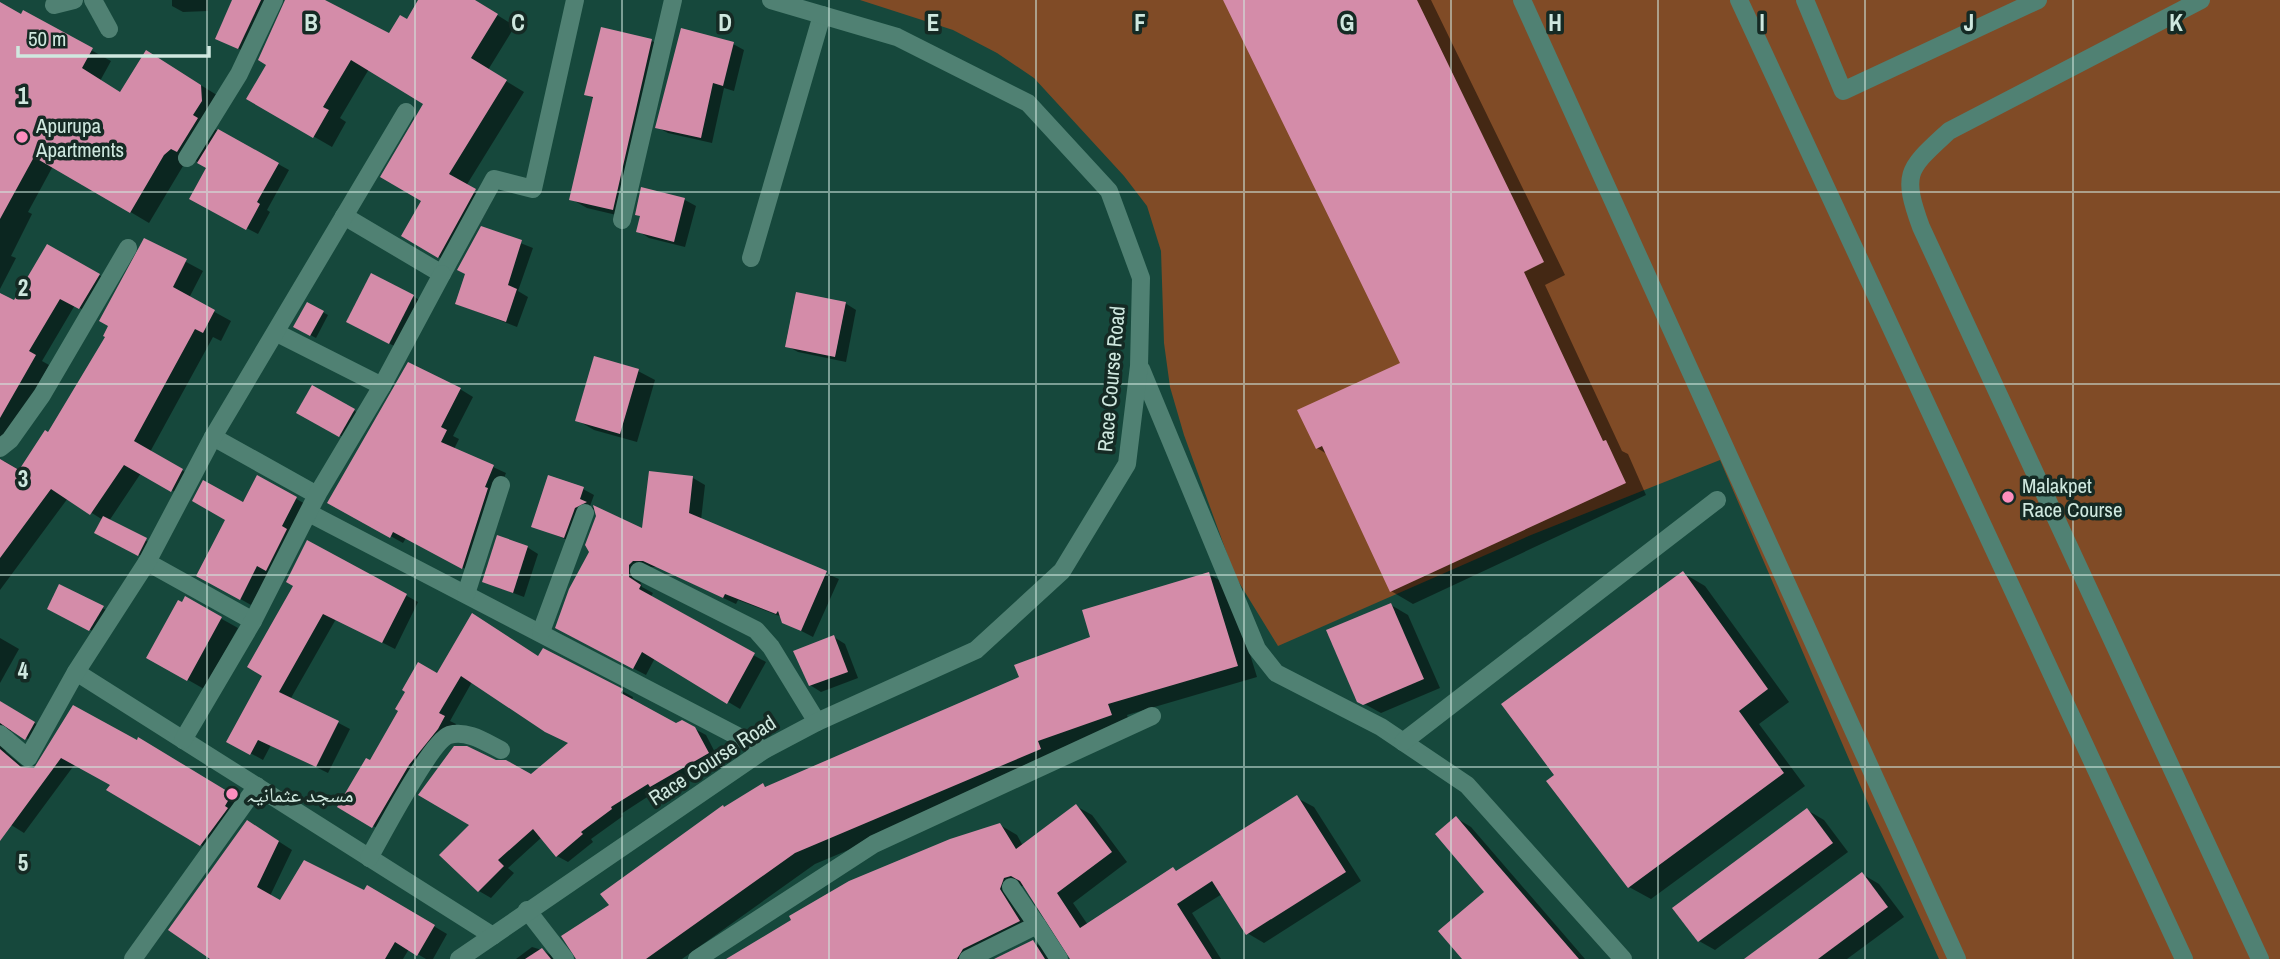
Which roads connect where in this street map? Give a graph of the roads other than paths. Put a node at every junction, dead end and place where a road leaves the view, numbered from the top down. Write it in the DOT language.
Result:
graph roads {
  1 [pos="74,0"];
  2 [pos="93,0"];
  3 [pos="274,0"];
  4 [pos="575,0"];
  5 [pos="673,0"];
  6 [pos="1522,0"];
  7 [pos="1740,0"];
  8 [pos="1805,0"];
  9 [pos="2038,0"];
  10 [pos="2201,0"];
  11 [pos="779,1"];
  12 [pos="54,5"];
  13 [pos="822,15"];
  14 [pos="109,29"];
  15 [pos="406,112"];
  16 [pos="187,158"];
  17 [pos="344,216"];
  18 [pos="622,220"];
  19 [pos="128,248"];
  20 [pos="751,258"];
  21 [pos="442,274"];
  22 [pos="277,333"];
  23 [pos="1139,366"];
  24 [pos="382,386"];
  25 [pos="213,437"];
  26 [pos="0,448"];
  27 [pos="501,485"];
  28 [pos="317,495"];
  29 [pos="1717,500"];
  30 [pos="309,513"];
  31 [pos="585,513"];
  32 [pos="146,562"];
  33 [pos="639,571"];
  34 [pos="466,594"];
  35 [pos="253,621"];
  36 [pos="541,632"];
  37 [pos="76,672"];
  38 [pos="1152,716"];
  39 [pos="817,722"];
  40 [pos="0,734"];
  41 [pos="183,740"];
  42 [pos="1404,742"];
  43 [pos="501,750"];
  44 [pos="764,750"];
  45 [pos="257,786"];
  46 [pos="369,858"];
  47 [pos="1011,887"];
  48 [pos="527,910"];
  49 [pos="1037,925"];
  50 [pos="493,936"];
  51 [pos="133,959"];
  52 [pos="460,959"];
  53 [pos="565,959"];
  54 [pos="697,959"];
  55 [pos="968,959"];
  56 [pos="1059,959"];
  57 [pos="1622,959"];
  58 [pos="1957,959"];
  59 [pos="2184,959"];
  60 [pos="2260,959"];
  1 -- 12 [label="street"];
  2 -- 14 [label="street"];
  3 -- 16 [label="street"];
  4 -- 21 [label="street"];
  5 -- 18 [label="street"];
  6 -- 58 [label="street"];
  7 -- 59 [label="street"];
  8 -- 9 [label="street"];
  10 -- 60 [label="street"];
  11 -- 13 [label="street, Race Course Road"];
  13 -- 20 [label="street"];
  13 -- 23 [label="street, Race Course Road"];
  15 -- 17 [label="street"];
  17 -- 21 [label="street"];
  17 -- 22 [label="street"];
  19 -- 26 [label="street"];
  21 -- 24 [label="street"];
  22 -- 24 [label="street"];
  22 -- 25 [label="street"];
  23 -- 39 [label="street, Race Course Road"];
  23 -- 42 [label="street"];
  24 -- 28 [label="street"];
  25 -- 28 [label="street"];
  25 -- 32 [label="street"];
  27 -- 34 [label="street"];
  28 -- 30 [label="street"];
  29 -- 42 [label="street"];
  30 -- 34 [label="street"];
  30 -- 35 [label="street"];
  31 -- 36 [label="street"];
  32 -- 35 [label="street"];
  32 -- 37 [label="street"];
  33 -- 39 [label="street"];
  34 -- 36 [label="street"];
  35 -- 41 [label="street"];
  36 -- 44 [label="street"];
  37 -- 40 [label="street"];
  37 -- 41 [label="street"];
  38 -- 54 [label="street"];
  39 -- 44 [label="street, Race Course Road"];
  41 -- 45 [label="street"];
  42 -- 57 [label="street"];
  43 -- 46 [label="street"];
  44 -- 48 [label="street, Race Course Road"];
  45 -- 46 [label="street"];
  45 -- 51 [label="street"];
  46 -- 50 [label="street"];
  47 -- 49 [label="street"];
  48 -- 50 [label="street, Race Course Road"];
  48 -- 53 [label="street"];
  49 -- 55 [label="street"];
  49 -- 56 [label="street"];
  50 -- 52 [label="street, Race Course Road"];
}
